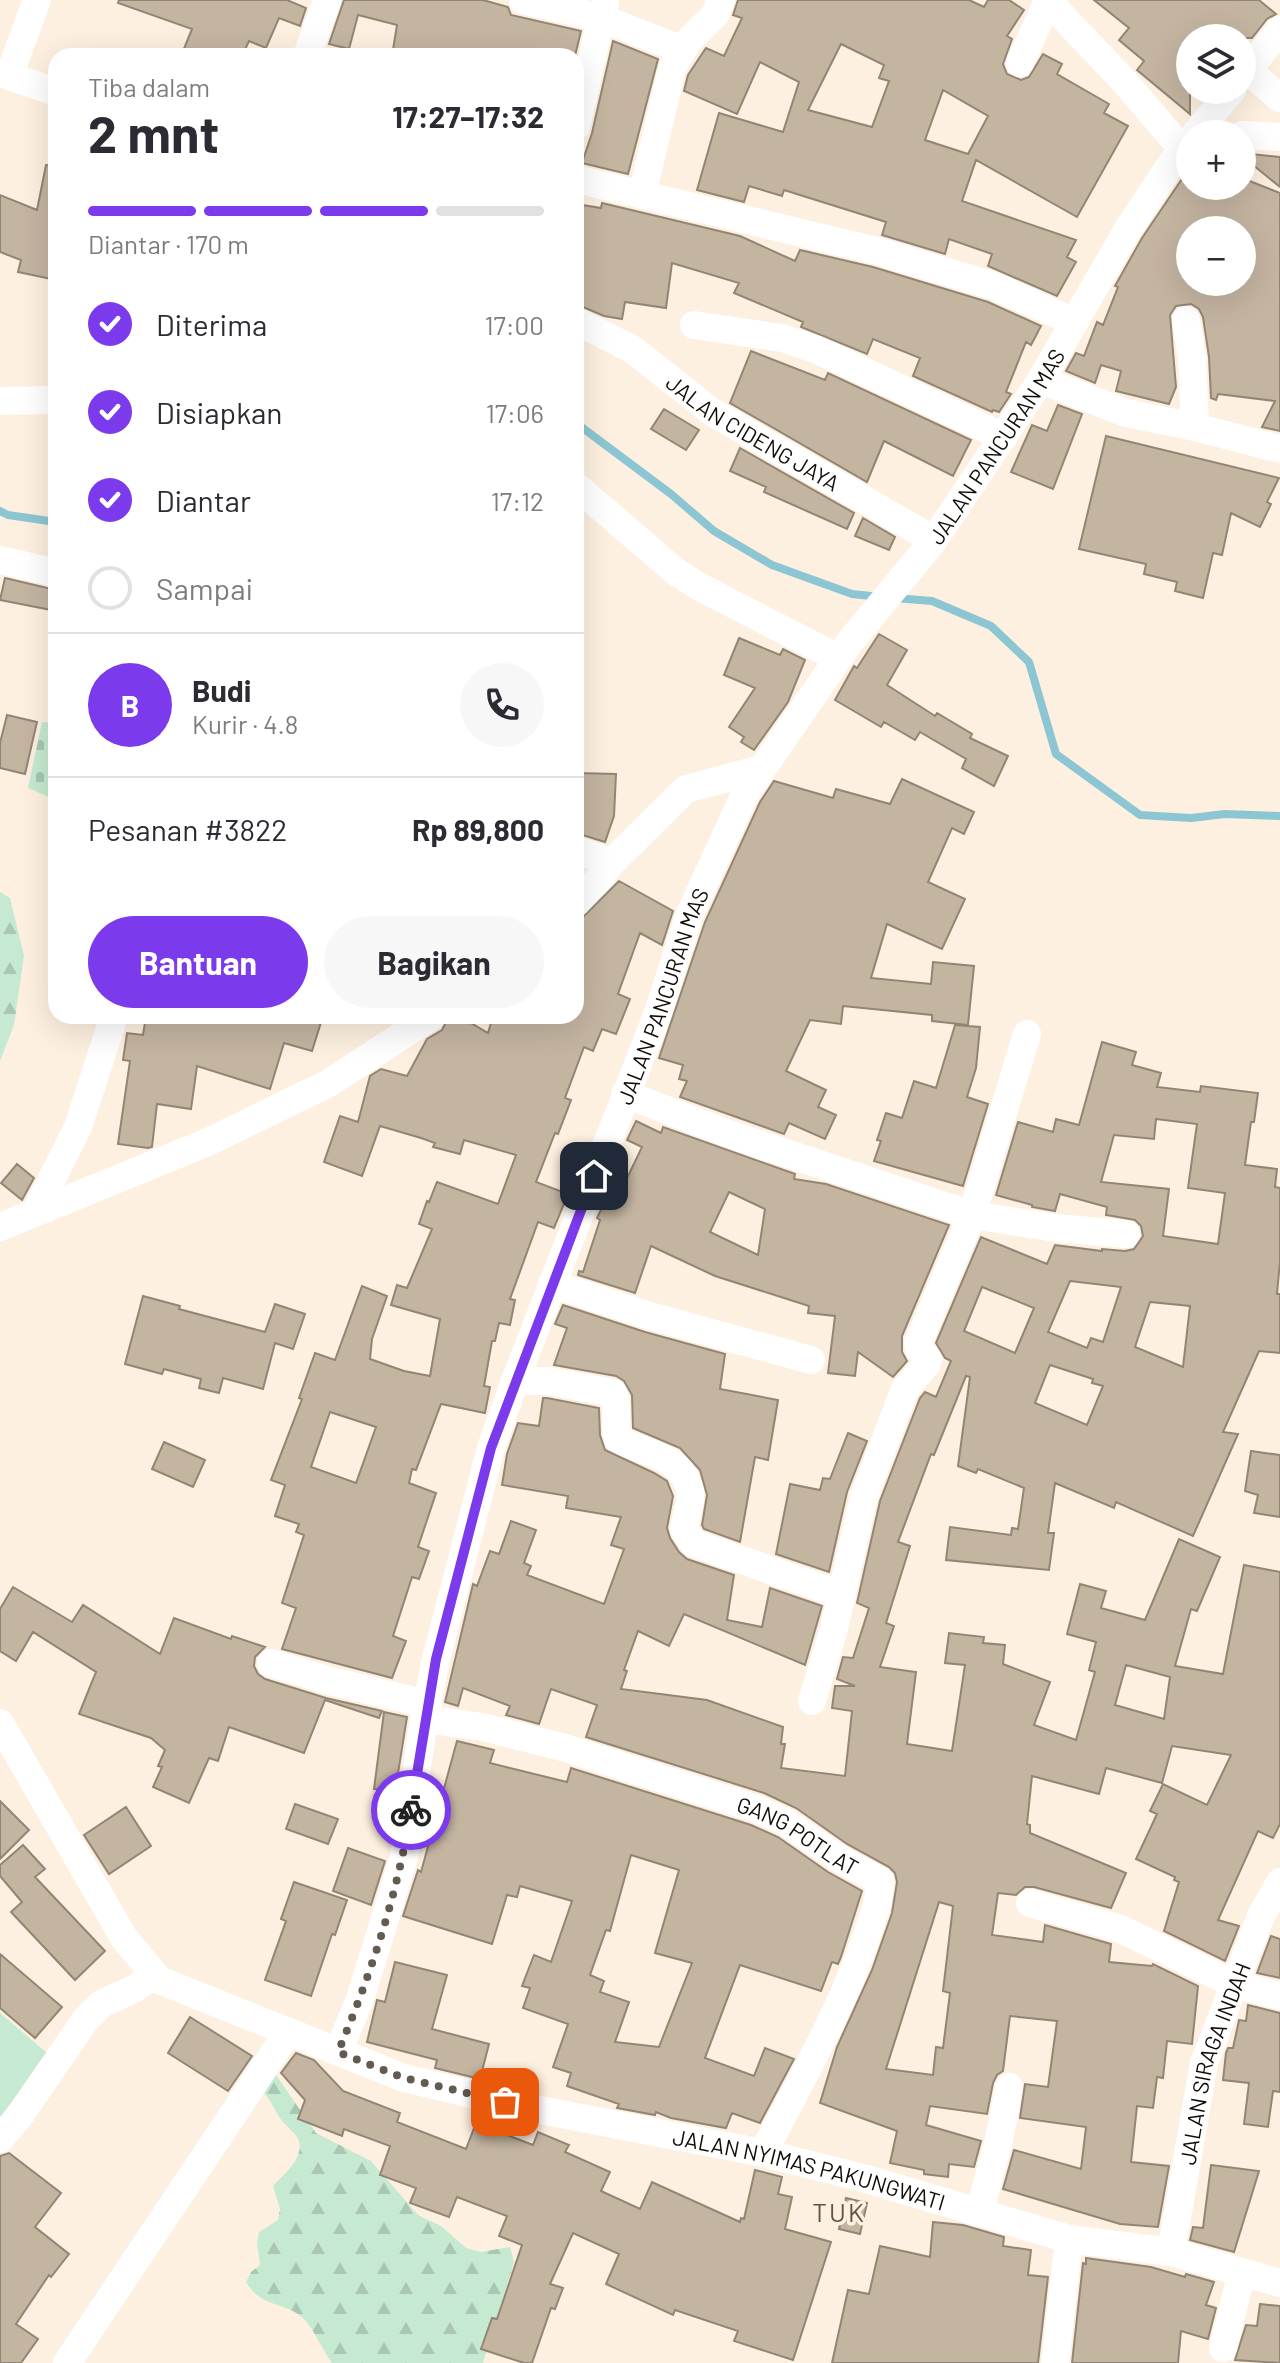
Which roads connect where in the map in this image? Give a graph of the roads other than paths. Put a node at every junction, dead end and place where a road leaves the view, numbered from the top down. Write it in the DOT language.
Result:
graph roads {
  1 [pos="37,0"];
  2 [pos="327,0"];
  3 [pos="523,0"];
  4 [pos="721,0"];
  5 [pos="1048,0"];
  6 [pos="603,9"];
  7 [pos="1280,30"];
  8 [pos="310,48"];
  9 [pos="683,50"];
  10 [pos="1256,59"];
  11 [pos="1020,63"];
  12 [pos="5,74"];
  13 [pos="1256,87"];
  14 [pos="48,89"];
  15 [pos="584,91"];
  16 [pos="1280,98"];
  17 [pos="1219,104"];
  18 [pos="1206,120"];
  19 [pos="1176,129"];
  20 [pos="1256,136"];
  21 [pos="1280,137"];
  22 [pos="1176,160"];
  23 [pos="584,181"];
  24 [pos="642,195"];
  25 [pos="1186,320"];
  26 [pos="1074,322"];
  27 [pos="584,325"];
  28 [pos="694,325"];
  29 [pos="1041,380"];
  30 [pos="48,400"];
  31 [pos="0,401"];
  32 [pos="1195,427"];
  33 [pos="1004,437"];
  34 [pos="1280,449"];
  35 [pos="584,493"];
  36 [pos="930,545"];
  37 [pos="0,560"];
  38 [pos="48,571"];
  39 [pos="838,658"];
  40 [pos="761,769"];
  41 [pos="584,853"];
  42 [pos="612,862"];
  43 [pos="584,895"];
  44 [pos="111,1024"];
  45 [pos="420,1024"];
  46 [pos="1027,1034"];
  47 [pos="625,1094"];
  48 [pos="36,1211"];
  49 [pos="972,1215"];
  50 [pos="0,1227"];
  51 [pos="1126,1234"];
  52 [pos="552,1284"];
  53 [pos="811,1360"];
  54 [pos="515,1381"];
  55 [pos="842,1595"];
  56 [pos="271,1663"];
  57 [pos="812,1701"];
  58 [pos="426,1711"];
  59 [pos="0,1723"];
  60 [pos="1280,1882"];
  61 [pos="1030,1903"];
  62 [pos="153,1975"];
  63 [pos="1234,1984"];
  64 [pos="1280,1996"];
  65 [pos="288,2032"];
  66 [pos="338,2052"];
  67 [pos="1009,2087"];
  68 [pos="10,2111"];
  69 [pos="0,2139"];
  70 [pos="763,2153"];
  71 [pos="979,2213"];
  72 [pos="1069,2239"];
  73 [pos="1171,2252"];
  74 [pos="1242,2272"];
  75 [pos="1280,2283"];
  76 [pos="1223,2348"];
  77 [pos="67,2363"];
  78 [pos="1055,2363"];
  1 -- 12 [label="street"];
  2 -- 8 [label="street"];
  3 -- 6 [label="street"];
  4 -- 9 [label="street"];
  5 -- 11 [label="street"];
  5 -- 19 [label="street"];
  6 -- 9 [label="street"];
  6 -- 15 [label="street"];
  7 -- 10 [label="street, JALAN PANCURAN MAS"];
  9 -- 24 [label="street"];
  12 -- 14 [label="street"];
  13 -- 16 [label="street"];
  17 -- 18 [label="street, JALAN PANCURAN MAS"];
  20 -- 21 [label="street"];
  22 -- 26 [label="street, JALAN PANCURAN MAS"];
  23 -- 24 [label="street"];
  24 -- 26 [label="street"];
  25 -- 32 [label="street"];
  26 -- 29 [label="street, JALAN PANCURAN MAS"];
  27 -- 36 [label="street, JALAN CIDENG JAYA"];
  28 -- 33 [label="street"];
  29 -- 32 [label="street"];
  29 -- 33 [label="street, JALAN PANCURAN MAS"];
  30 -- 31 [label="street"];
  32 -- 34 [label="street"];
  33 -- 36 [label="street, JALAN PANCURAN MAS"];
  35 -- 39 [label="street"];
  36 -- 39 [label="street, JALAN PANCURAN MAS"];
  37 -- 38 [label="street"];
  39 -- 40 [label="street, JALAN PANCURAN MAS"];
  40 -- 42 [label="street"];
  40 -- 47 [label="street, JALAN PANCURAN MAS"];
  41 -- 42 [label="street"];
  42 -- 43 [label="street"];
  44 -- 48 [label="street"];
  45 -- 48 [label="street"];
  46 -- 49 [label="street"];
  47 -- 49 [label="street"];
  47 -- 52 [label="street, JALAN PANCURAN MAS"];
  48 -- 50 [label="street"];
  49 -- 51 [label="street"];
  49 -- 55 [label="street"];
  52 -- 53 [label="street"];
  52 -- 54 [label="street, JALAN PANCURAN MAS"];
  54 -- 55 [label="street"];
  54 -- 58 [label="street, JALAN PANCURAN MAS"];
  55 -- 57 [label="street"];
  56 -- 58 [label="street"];
  58 -- 66 [label="street, JALAN PANCURAN MAS"];
  58 -- 70 [label="street, GANG POTLAT"];
  59 -- 62 [label="street"];
  60 -- 63 [label="street, JALAN SIRAGA INDAH"];
  61 -- 63 [label="street"];
  62 -- 65 [label="street, JALAN NYIMAS PAKUNGWATI"];
  62 -- 68 [label="street"];
  63 -- 64 [label="street"];
  63 -- 73 [label="street, JALAN SIRAGA INDAH"];
  65 -- 66 [label="street, JALAN NYIMAS PAKUNGWATI"];
  65 -- 77 [label="street"];
  66 -- 70 [label="street, JALAN NYIMAS PAKUNGWATI"];
  67 -- 71 [label="street"];
  68 -- 69 [label="street"];
  70 -- 71 [label="street, JALAN NYIMAS PAKUNGWATI"];
  71 -- 72 [label="street, JALAN NYIMAS PAKUNGWATI"];
  72 -- 73 [label="street, JALAN NYIMAS PAKUNGWATI"];
  72 -- 78 [label="street"];
  73 -- 74 [label="street, JALAN NYIMAS PAKUNGWATI"];
  74 -- 75 [label="street, JALAN NYIMAS PAKUNGWATI"];
  74 -- 76 [label="street"];
}
